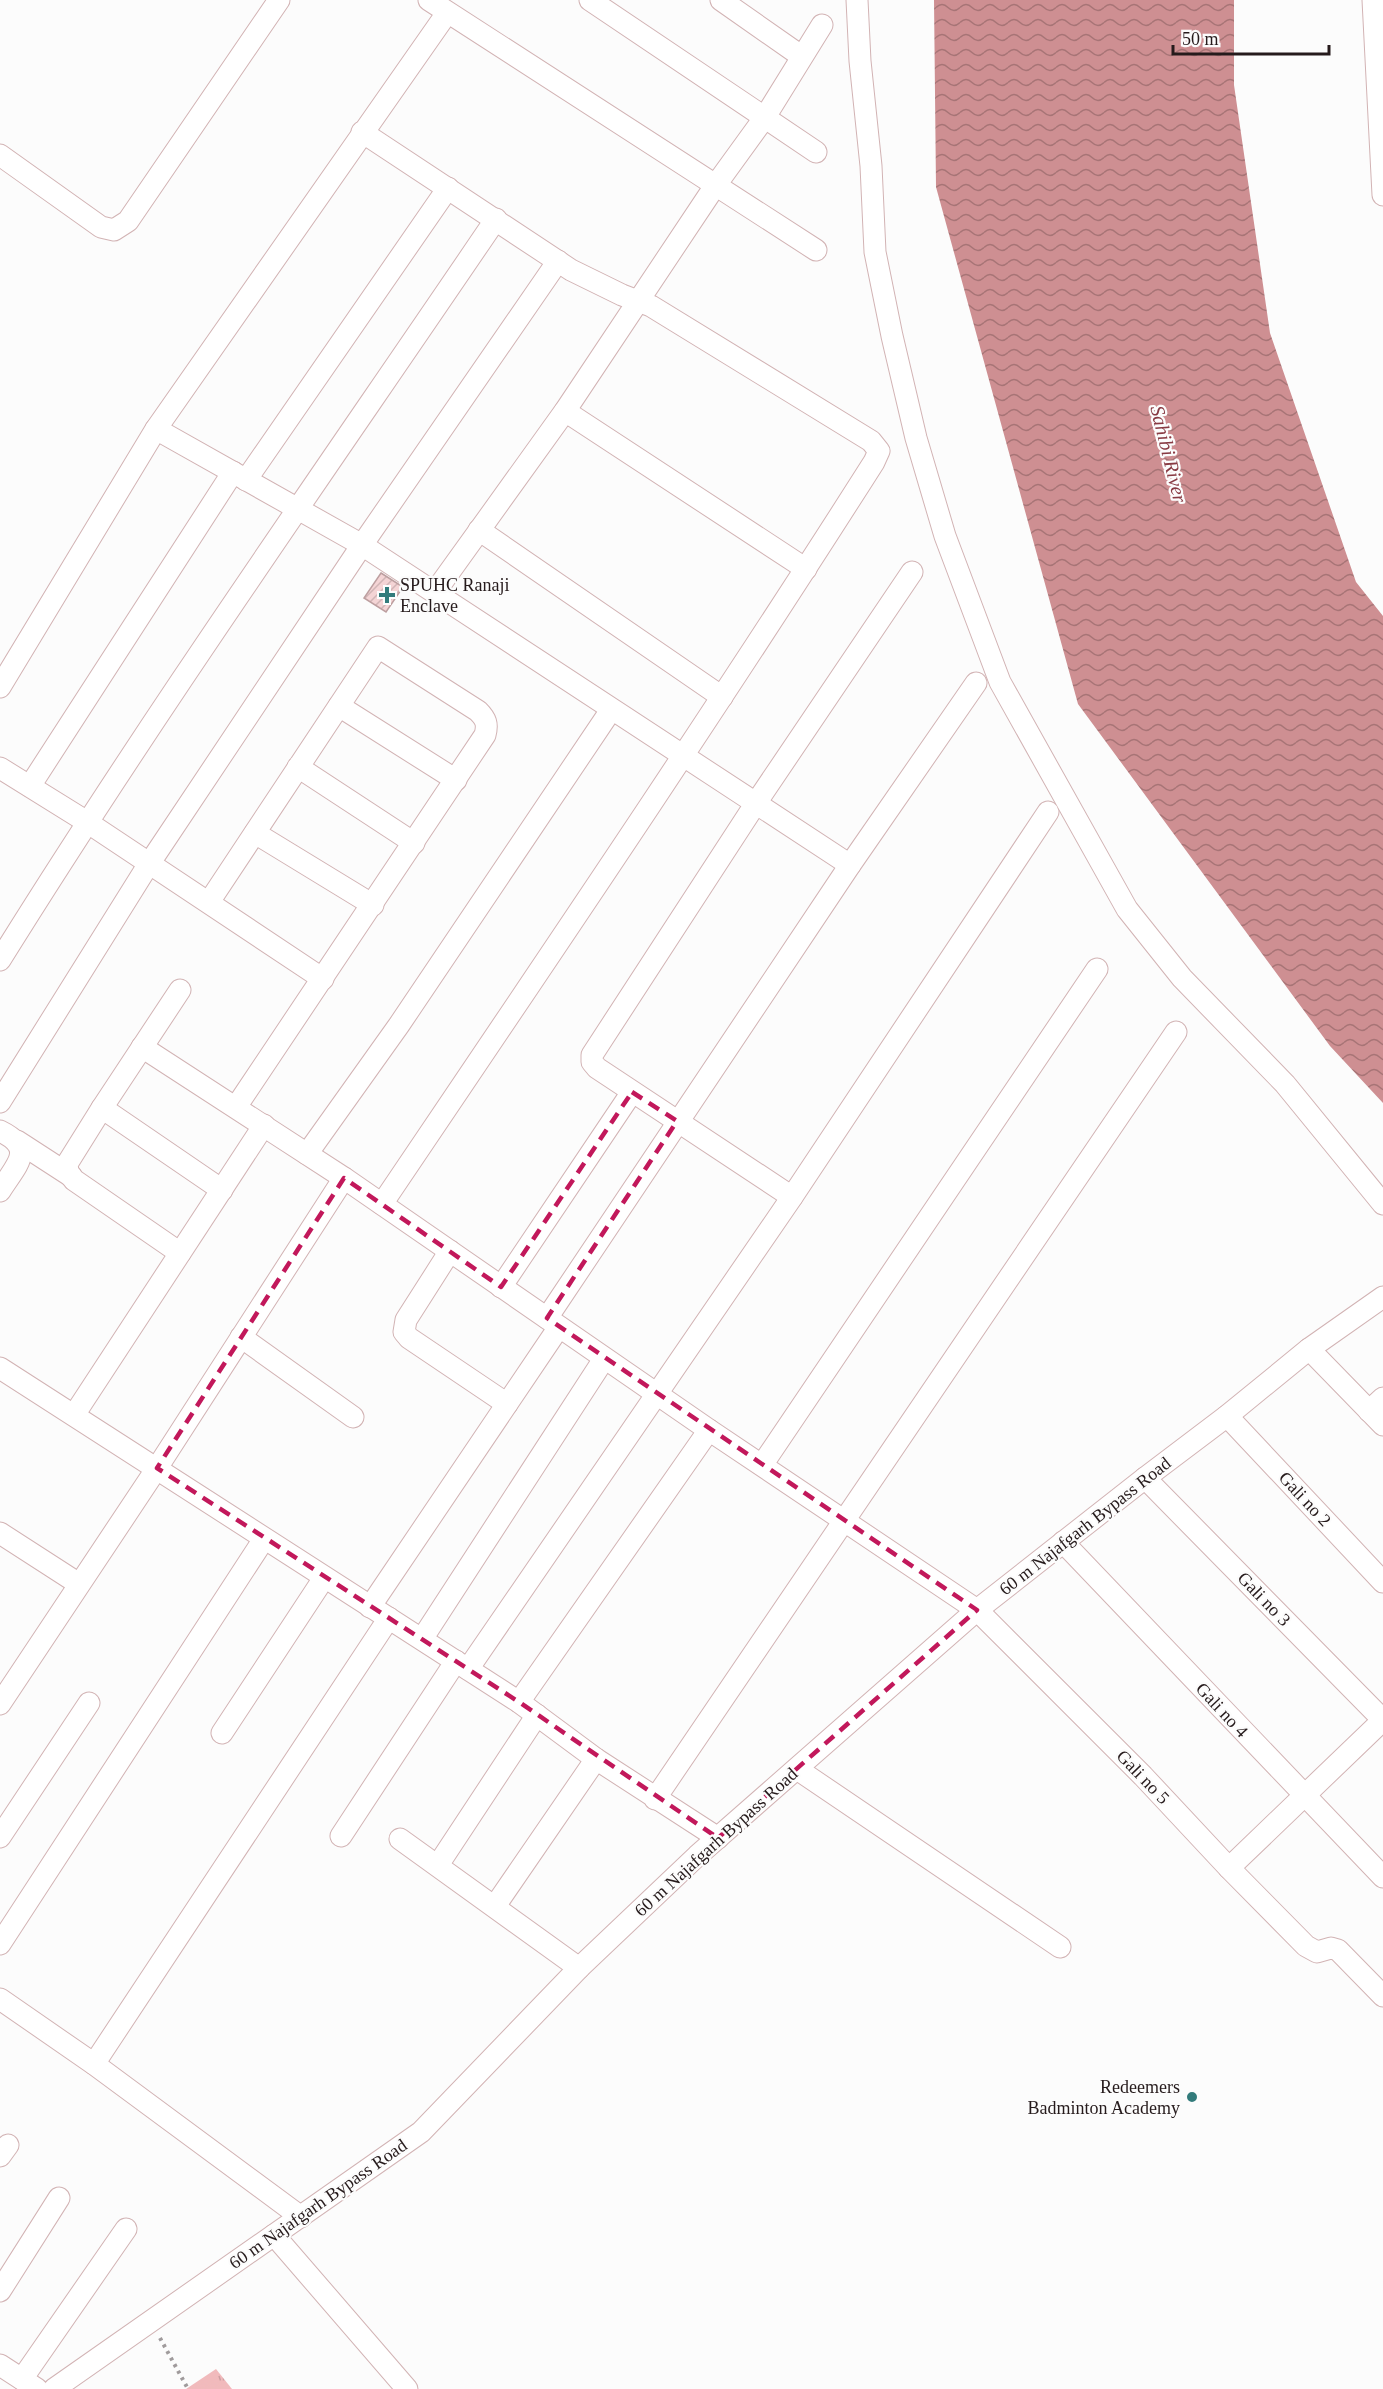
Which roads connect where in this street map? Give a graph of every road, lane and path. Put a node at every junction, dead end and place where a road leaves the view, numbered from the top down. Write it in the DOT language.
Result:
graph roads {
  1 [pos="279,0"];
  2 [pos="429,0"];
  3 [pos="590,0"];
  4 [pos="721,0"];
  5 [pos="857,0"];
  6 [pos="1373,0"];
  7 [pos="743,6"];
  8 [pos="447,13"];
  9 [pos="822,25"];
  10 [pos="801,56"];
  11 [pos="765,117"];
  12 [pos="362,132"];
  13 [pos="816,152"];
  14 [pos="0,155"];
  15 [pos="715,186"];
  16 [pos="448,188"];
  17 [pos="1383,195"];
  18 [pos="496,219"];
  19 [pos="816,250"];
  20 [pos="558,261"];
  21 [pos="639,300"];
  22 [pos="565,411"];
  23 [pos="156,429"];
  24 [pos="240,476"];
  25 [pos="298,509"];
  26 [pos="479,530"];
  27 [pos="362,545"];
  28 [pos="806,569"];
  29 [pos="912,572"];
  30 [pos="435,592"];
  31 [pos="976,683"];
  32 [pos="0,687"];
  33 [pos="723,696"];
  34 [pos="339,706"];
  35 [pos="611,710"];
  36 [pos="683,757"];
  37 [pos="298,767"];
  38 [pos="0,768"];
  39 [pos="456,780"];
  40 [pos="30,786"];
  41 [pos="756,803"];
  42 [pos="1048,812"];
  43 [pos="87,822"];
  44 [pos="255,833"];
  45 [pos="414,843"];
  46 [pos="150,864"];
  47 [pos="850,865"];
  48 [pos="208,902"];
  49 [pos="373,905"];
  50 [pos="0,960"];
  51 [pos="1097,969"];
  52 [pos="323,979"];
  53 [pos="180,990"];
  54 [pos="1176,1032"];
  55 [pos="142,1047"];
  56 [pos="632,1092"];
  57 [pos="0,1102"];
  58 [pos="236,1107"];
  59 [pos="102,1108"];
  60 [pos="677,1121"];
  61 [pos="264,1125"];
  62 [pos="8,1136"];
  63 [pos="307,1154"];
  64 [pos="71,1176"];
  65 [pos="344,1178"];
  66 [pos="222,1190"];
  67 [pos="0,1191"];
  68 [pos="792,1197"];
  69 [pos="382,1204"];
  70 [pos="1383,1204"];
  71 [pos="450,1251"];
  72 [pos="180,1253"];
  73 [pos="501,1287"];
  74 [pos="1383,1297"];
  75 [pos="553,1322"];
  76 [pos="241,1337"];
  77 [pos="1309,1349"];
  78 [pos="604,1359"];
  79 [pos="0,1368"];
  80 [pos="656,1394"];
  81 [pos="507,1404"];
  82 [pos="1378,1411"];
  83 [pos="74,1415"];
  84 [pos="1227,1416"];
  85 [pos="353,1418"];
  86 [pos="709,1430"];
  87 [pos="762,1465"];
  88 [pos="157,1468"];
  89 [pos="1145,1478"];
  90 [pos="843,1521"];
  91 [pos="0,1533"];
  92 [pos="264,1539"];
  93 [pos="1063,1542"];
  94 [pos="324,1578"];
  95 [pos="1383,1582"];
  96 [pos="79,1584"];
  97 [pos="370,1607"];
  98 [pos="977,1610"];
  99 [pos="388,1618"];
  100 [pos="422,1639"];
  101 [pos="462,1665"];
  102 [pos="519,1702"];
  103 [pos="89,1703"];
  104 [pos="0,1704"];
  105 [pos="537,1715"];
  106 [pos="1383,1720"];
  107 [pos="222,1733"];
  108 [pos="596,1759"];
  109 [pos="797,1769"];
  110 [pos="1304,1796"];
  111 [pos="656,1799"];
  112 [pos="341,1836"];
  113 [pos="0,1837"];
  114 [pos="718,1838"];
  115 [pos="400,1839"];
  116 [pos="438,1865"];
  117 [pos="1229,1868"];
  118 [pos="1383,1877"];
  119 [pos="495,1906"];
  120 [pos="0,1944"];
  121 [pos="1060,1947"];
  122 [pos="579,1968"];
  123 [pos="1383,1996"];
  124 [pos="0,1999"];
  125 [pos="94,2064"];
  126 [pos="59,2198"];
  127 [pos="301,2217"];
  128 [pos="126,2229"];
  129 [pos="274,2235"];
  130 [pos="0,2291"];
  131 [pos="151,2321"];
  132 [pos="0,2365"];
  133 [pos="29,2384"];
  134 [pos="54,2389"];
  135 [pos="188,2389"];
  136 [pos="408,2389"];
  1 -- 14 [label="street"];
  2 -- 8 [label="street"];
  3 -- 11 [label="street"];
  4 -- 7 [label="street"];
  5 -- 70 [label="street"];
  6 -- 17 [label="street"];
  7 -- 10 [label="street"];
  8 -- 12 [label="street"];
  8 -- 15 [label="street"];
  9 -- 10 [label="street"];
  10 -- 11 [label="street"];
  11 -- 13 [label="street"];
  11 -- 15 [label="street"];
  12 -- 16 [label="street"];
  12 -- 23 [label="street"];
  15 -- 19 [label="street"];
  15 -- 21 [label="street"];
  16 -- 18 [label="street"];
  16 -- 24 [label="street"];
  18 -- 20 [label="street"];
  18 -- 25 [label="street"];
  20 -- 21 [label="street"];
  20 -- 27 [label="street"];
  21 -- 22 [label="street"];
  21 -- 28 [label="street"];
  22 -- 26 [label="street"];
  22 -- 28 [label="street"];
  23 -- 24 [label="street"];
  23 -- 32 [label="street"];
  24 -- 25 [label="street"];
  24 -- 40 [label="street"];
  25 -- 27 [label="street"];
  25 -- 43 [label="street"];
  26 -- 30 [label="street"];
  26 -- 33 [label="street"];
  27 -- 30 [label="street"];
  27 -- 46 [label="street"];
  28 -- 33 [label="street"];
  29 -- 41 [label="street"];
  30 -- 35 [label="street"];
  31 -- 47 [label="street"];
  33 -- 36 [label="street"];
  34 -- 37 [label="street"];
  34 -- 39 [label="street"];
  34 -- 39 [label="street"];
  35 -- 36 [label="street"];
  35 -- 63 [label="street"];
  36 -- 41 [label="street"];
  36 -- 69 [label="street"];
  37 -- 44 [label="street"];
  37 -- 45 [label="street"];
  38 -- 40 [label="street"];
  39 -- 45 [label="street"];
  40 -- 43 [label="street"];
  41 -- 47 [label="street"];
  41 -- 56 [label="street"];
  42 -- 68 [label="street"];
  43 -- 46 [label="street"];
  43 -- 50 [label="street"];
  44 -- 48 [label="street"];
  44 -- 49 [label="street"];
  45 -- 49 [label="street"];
  46 -- 48 [label="street"];
  46 -- 57 [label="street"];
  47 -- 60 [label="street"];
  48 -- 52 [label="street"];
  49 -- 52 [label="street"];
  51 -- 87 [label="street"];
  52 -- 58 [label="street"];
  53 -- 55 [label="street"];
  54 -- 90 [label="street"];
  55 -- 58 [label="street, Gali no 5"];
  55 -- 59 [label="street"];
  56 -- 60 [label="street"];
  56 -- 73 [label="street"];
  58 -- 61 [label="street, Gali no 5"];
  59 -- 64 [label="street"];
  59 -- 66 [label="street"];
  60 -- 68 [label="street"];
  60 -- 75 [label="street"];
  61 -- 63 [label="street, Gali no 5"];
  61 -- 66 [label="street"];
  62 -- 64 [label="street"];
  62 -- 67 [label="street"];
  63 -- 65 [label="street, Gali no 5"];
  64 -- 72 [label="street"];
  65 -- 69 [label="street, Gali no 5"];
  65 -- 76 [label="street"];
  66 -- 72 [label="street"];
  68 -- 80 [label="street"];
  69 -- 71 [label="street, Gali no 5"];
  71 -- 73 [label="street, Gali no 5"];
  71 -- 81 [label="street"];
  72 -- 83 [label="street"];
  73 -- 75 [label="street, Gali no 5"];
  74 -- 77 [label="street, 60 m Najafgarh Bypass Road"];
  75 -- 78 [label="street, Gali no 5"];
  75 -- 81 [label="street"];
  76 -- 85 [label="street"];
  76 -- 88 [label="street"];
  77 -- 82 [label="street"];
  77 -- 84 [label="street, 60 m Najafgarh Bypass Road"];
  78 -- 80 [label="street, Gali no 5"];
  78 -- 100 [label="street"];
  79 -- 83 [label="street"];
  80 -- 86 [label="street, Gali no 5"];
  80 -- 101 [label="street"];
  81 -- 97 [label="street"];
  83 -- 88 [label="street"];
  84 -- 89 [label="street, 60 m Najafgarh Bypass Road"];
  84 -- 95 [label="street, Gali no 2"];
  86 -- 87 [label="street, Gali no 5"];
  86 -- 102 [label="street"];
  87 -- 90 [label="street, Gali no 5"];
  88 -- 92 [label="street"];
  88 -- 96 [label="street"];
  89 -- 93 [label="street, 60 m Najafgarh Bypass Road"];
  89 -- 106 [label="street, Gali no 3"];
  90 -- 98 [label="street, Gali no 5"];
  90 -- 111 [label="street"];
  91 -- 96 [label="street"];
  92 -- 94 [label="street"];
  92 -- 120 [label="street"];
  93 -- 98 [label="street, 60 m Najafgarh Bypass Road"];
  93 -- 110 [label="street, Gali no 4"];
  94 -- 97 [label="street"];
  94 -- 107 [label="street"];
  96 -- 104 [label="street"];
  97 -- 99 [label="street"];
  98 -- 109 [label="street, 60 m Najafgarh Bypass Road"];
  98 -- 117 [label="street, Gali no 5"];
  99 -- 100 [label="street"];
  99 -- 125 [label="street"];
  100 -- 101 [label="street"];
  101 -- 102 [label="street"];
  101 -- 112 [label="street"];
  102 -- 105 [label="street"];
  103 -- 113 [label="street"];
  105 -- 108 [label="street"];
  105 -- 116 [label="street"];
  106 -- 110 [label="street"];
  108 -- 111 [label="street"];
  108 -- 119 [label="street"];
  109 -- 114 [label="street, 60 m Najafgarh Bypass Road"];
  109 -- 121 [label="street"];
  110 -- 117 [label="street"];
  110 -- 118 [label="street, Gali no 4"];
  111 -- 114 [label="street"];
  114 -- 122 [label="street, 60 m Najafgarh Bypass Road"];
  115 -- 116 [label="street"];
  116 -- 119 [label="street"];
  117 -- 123 [label="street, Gali no 5"];
  119 -- 122 [label="street"];
  122 -- 127 [label="street, 60 m Najafgarh Bypass Road"];
  124 -- 125 [label="street"];
  125 -- 127 [label="street"];
  126 -- 130 [label="street"];
  127 -- 129 [label="street, 60 m Najafgarh Bypass Road"];
  128 -- 133 [label="street"];
  129 -- 131 [label="street, 60 m Najafgarh Bypass Road"];
  129 -- 136 [label="street"];
  131 -- 134 [label="street, 60 m Najafgarh Bypass Road"];
  131 -- 135 [label="path"];
  132 -- 133 [label="street"];
}
